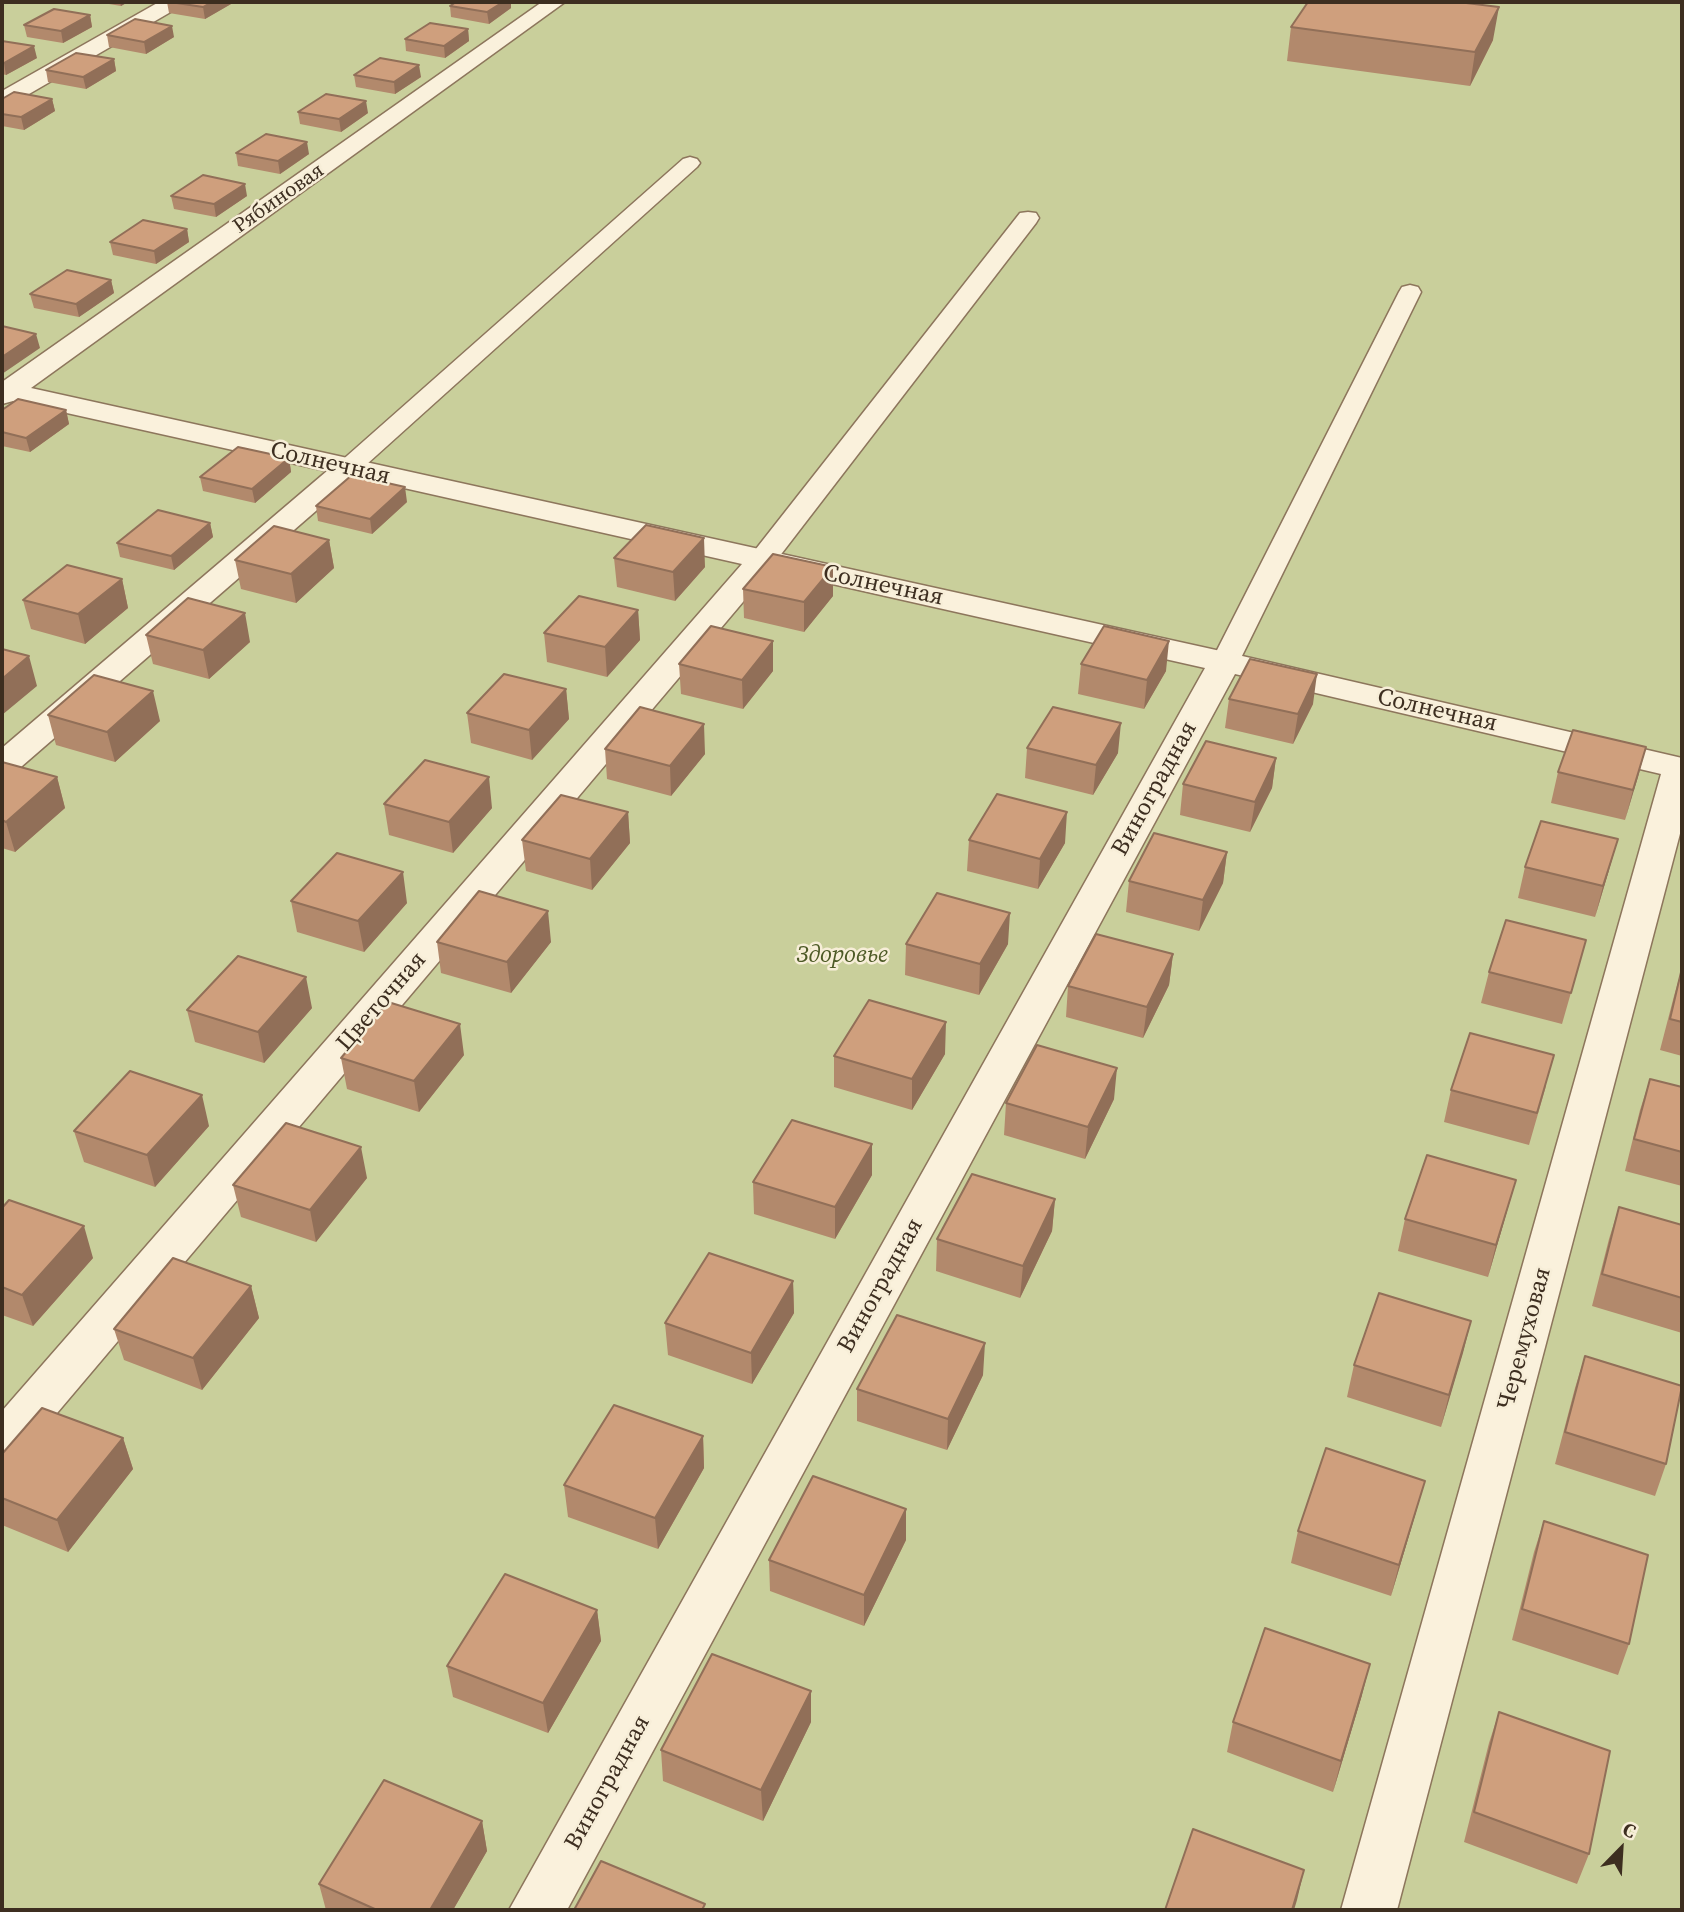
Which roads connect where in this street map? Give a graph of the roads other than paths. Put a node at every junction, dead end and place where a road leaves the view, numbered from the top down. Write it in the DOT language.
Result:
graph roads {
  1 [pos="174,2"];
  2 [pos="555,2"];
  3 [pos="2,100"];
  4 [pos="690,163"];
  5 [pos="1028,218"];
  6 [pos="1410,292"];
  7 [pos="4,392"];
  8 [pos="348,468"];
  9 [pos="762,560"];
  10 [pos="1225,662"];
  11 [pos="2,766"];
  12 [pos="1682,766"];
  13 [pos="2,1444"];
  14 [pos="537,1910"];
  15 [pos="1369,1910"];
  1 -- 3 [label="street"];
  2 -- 7 [label="street, Рябиновая"];
  4 -- 8 [label="lane"];
  5 -- 9 [label="lane"];
  6 -- 10 [label="lane"];
  7 -- 8 [label="street, Солнечная"];
  8 -- 9 [label="street, Солнечная"];
  8 -- 11 [label="street"];
  9 -- 10 [label="street, Солнечная"];
  9 -- 13 [label="street, Цветочная"];
  10 -- 12 [label="street, Солнечная"];
  10 -- 14 [label="street, Виноградная"];
  12 -- 15 [label="street, Черемуховая"];
}
